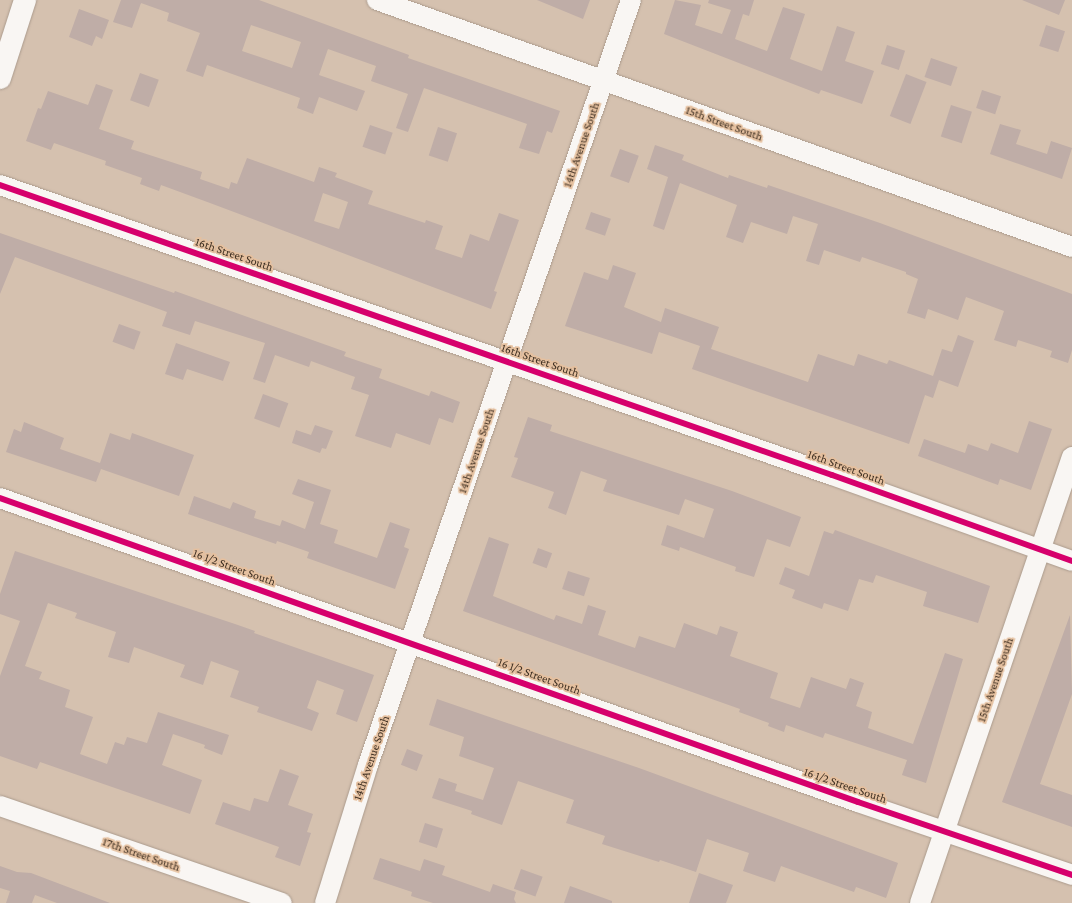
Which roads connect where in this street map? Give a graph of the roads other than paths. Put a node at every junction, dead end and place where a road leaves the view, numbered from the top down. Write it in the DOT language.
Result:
graph roads {
  1 [pos="25,0"];
  2 [pos="377,0"];
  3 [pos="631,0"];
  4 [pos="0,78"];
  5 [pos="604,81"];
  6 [pos="0,185"];
  7 [pos="1072,247"];
  8 [pos="508,361"];
  9 [pos="1072,457"];
  10 [pos="0,498"];
  11 [pos="1040,550"];
  12 [pos="1072,561"];
  13 [pos="411,643"];
  14 [pos="0,806"];
  15 [pos="944,832"];
  16 [pos="1072,875"];
  17 [pos="282,903"];
  18 [pos="325,903"];
  19 [pos="920,903"];
  1 -- 4 [label="main road"];
  2 -- 5 [label="street, 15th Street South"];
  3 -- 5 [label="street, 14th Avenue South"];
  5 -- 7 [label="street, 15th Street South"];
  5 -- 8 [label="street, 14th Avenue South"];
  6 -- 8 [label="street, 16th Street South"];
  8 -- 11 [label="street, 16th Street South"];
  8 -- 13 [label="street, 14th Avenue South"];
  9 -- 11 [label="street, 15th Avenue South"];
  10 -- 13 [label="street, 16 1/2 Street South"];
  11 -- 12 [label="street, 16th Street South"];
  11 -- 15 [label="street, 15th Avenue South"];
  13 -- 15 [label="street, 16 1/2 Street South"];
  13 -- 18 [label="street, 14th Avenue South"];
  14 -- 17 [label="street, 17th Street South"];
  15 -- 16 [label="street, 16 1/2 Street South"];
  15 -- 19 [label="street, 15th Avenue South"];
}
